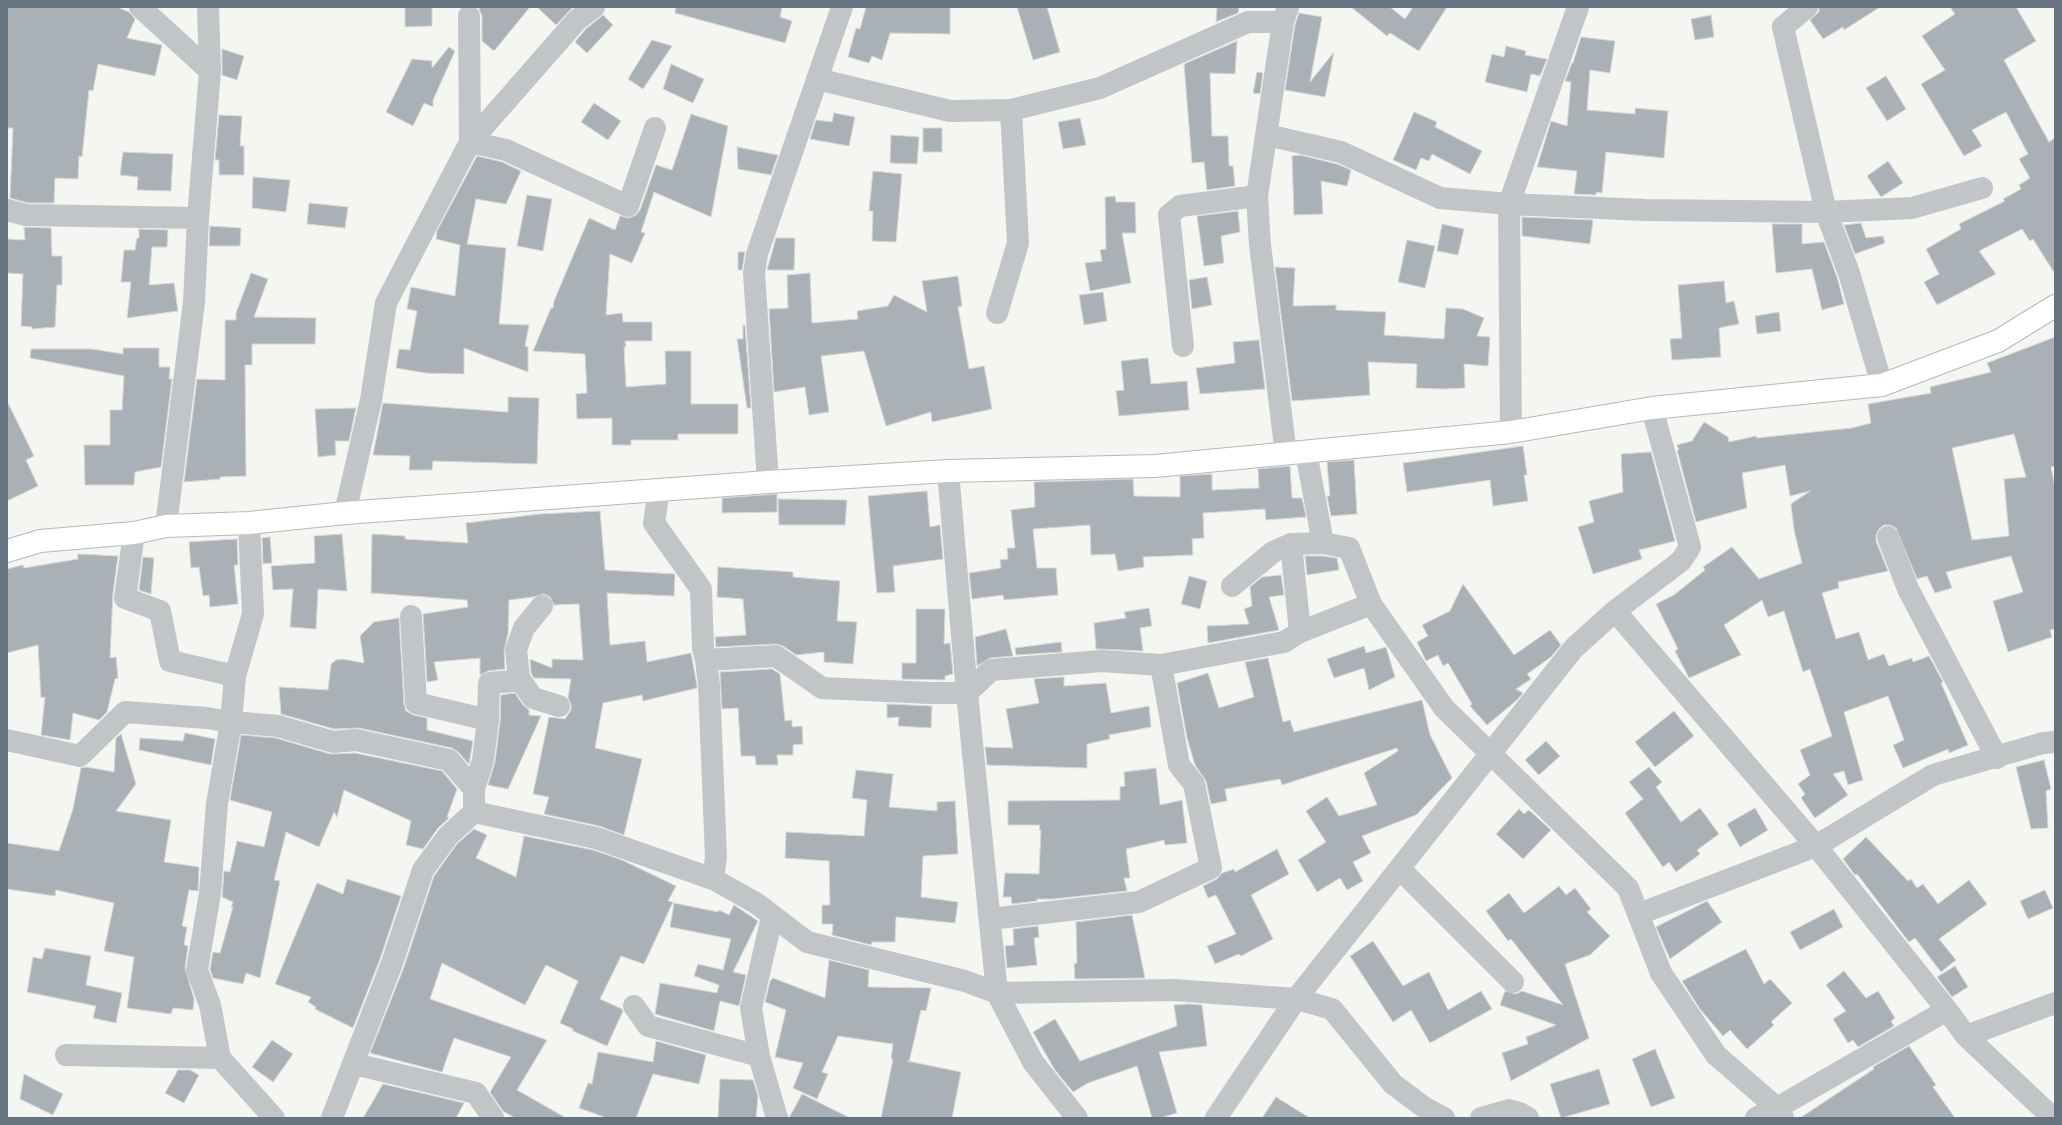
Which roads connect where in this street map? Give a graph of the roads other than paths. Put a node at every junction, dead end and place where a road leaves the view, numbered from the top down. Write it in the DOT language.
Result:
graph roads {
  1 [pos="140,7"];
  2 [pos="208,7"];
  3 [pos="594,7"];
  4 [pos="842,7"];
  5 [pos="1578,7"];
  6 [pos="1807,7"];
  7 [pos="1285,14"];
  8 [pos="469,16"];
  9 [pos="210,71"];
  10 [pos="817,79"];
  11 [pos="1011,110"];
  12 [pos="655,128"];
  13 [pos="1267,134"];
  14 [pos="470,142"];
  15 [pos="1982,188"];
  16 [pos="1257,196"];
  17 [pos="1509,204"];
  18 [pos="7,210"];
  19 [pos="1826,212"];
  20 [pos="198,218"];
  21 [pos="2055,306"];
  22 [pos="997,313"];
  23 [pos="1183,346"];
  24 [pos="1882,385"];
  25 [pos="1652,408"];
  26 [pos="1511,432"];
  27 [pos="1296,453"];
  28 [pos="948,471"];
  29 [pos="768,482"];
  30 [pos="659,490"];
  31 [pos="345,513"];
  32 [pos="249,523"];
  33 [pos="166,526"];
  34 [pos="134,533"];
  35 [pos="1888,537"];
  36 [pos="1323,543"];
  37 [pos="1290,544"];
  38 [pos="7,551"];
  39 [pos="1232,586"];
  40 [pos="1371,604"];
  41 [pos="542,606"];
  42 [pos="1615,610"];
  43 [pos="411,616"];
  44 [pos="1300,632"];
  45 [pos="706,660"];
  46 [pos="1161,665"];
  47 [pos="518,671"];
  48 [pos="235,676"];
  49 [pos="967,693"];
  50 [pos="559,706"];
  51 [pos="488,720"];
  52 [pos="231,722"];
  53 [pos="7,740"];
  54 [pos="2055,742"];
  55 [pos="1490,753"];
  56 [pos="1997,758"];
  57 [pos="474,789"];
  58 [pos="474,812"];
  59 [pos="1816,846"];
  60 [pos="1400,869"];
  61 [pos="713,879"];
  62 [pos="1639,914"];
  63 [pos="772,917"];
  64 [pos="990,919"];
  65 [pos="1513,982"];
  66 [pos="997,993"];
  67 [pos="1296,999"];
  68 [pos="2055,1003"];
  69 [pos="634,1006"];
  70 [pos="1947,1010"];
  71 [pos="1966,1036"];
  72 [pos="66,1055"];
  73 [pos="759,1056"];
  74 [pos="220,1058"];
  75 [pos="354,1064"];
  76 [pos="1780,1113"];
  77 [pos="274,1118"];
  78 [pos="332,1118"];
  79 [pos="493,1118"];
  80 [pos="777,1118"];
  81 [pos="1077,1118"];
  82 [pos="1216,1118"];
  83 [pos="1444,1118"];
  84 [pos="1481,1118"];
  85 [pos="1528,1118"];
  86 [pos="1756,1118"];
  87 [pos="2053,1118"];
  1 -- 9 [label="street"];
  2 -- 9 [label="street"];
  3 -- 14 [label="street"];
  4 -- 10 [label="street"];
  5 -- 17 [label="street"];
  6 -- 19 [label="street"];
  7 -- 11 [label="street"];
  7 -- 13 [label="street"];
  8 -- 14 [label="street"];
  9 -- 20 [label="street"];
  10 -- 11 [label="street"];
  10 -- 29 [label="street"];
  11 -- 22 [label="street"];
  12 -- 14 [label="street"];
  13 -- 16 [label="street"];
  13 -- 17 [label="street"];
  14 -- 31 [label="street"];
  15 -- 19 [label="street"];
  16 -- 23 [label="street"];
  16 -- 27 [label="street"];
  17 -- 19 [label="street"];
  17 -- 26 [label="street"];
  18 -- 20 [label="street"];
  19 -- 24 [label="street"];
  20 -- 33 [label="street"];
  21 -- 24 [label="main road"];
  24 -- 25 [label="main road"];
  25 -- 26 [label="main road"];
  25 -- 42 [label="street"];
  26 -- 27 [label="main road"];
  27 -- 28 [label="main road"];
  27 -- 36 [label="street"];
  28 -- 29 [label="main road"];
  28 -- 49 [label="street"];
  29 -- 30 [label="main road"];
  30 -- 31 [label="main road"];
  30 -- 45 [label="street"];
  31 -- 32 [label="main road"];
  32 -- 33 [label="main road"];
  32 -- 48 [label="street"];
  33 -- 34 [label="main road"];
  34 -- 38 [label="main road"];
  34 -- 48 [label="street"];
  35 -- 56 [label="street"];
  36 -- 37 [label="street"];
  36 -- 40 [label="street"];
  37 -- 39 [label="street"];
  37 -- 44 [label="street"];
  40 -- 44 [label="street"];
  40 -- 55 [label="street"];
  41 -- 47 [label="street"];
  42 -- 55 [label="street"];
  42 -- 59 [label="street"];
  43 -- 51 [label="street"];
  44 -- 46 [label="street"];
  45 -- 49 [label="street"];
  45 -- 61 [label="street"];
  46 -- 49 [label="street"];
  46 -- 64 [label="street"];
  47 -- 50 [label="street"];
  47 -- 51 [label="street"];
  48 -- 52 [label="street"];
  49 -- 64 [label="street"];
  51 -- 57 [label="street"];
  52 -- 53 [label="street"];
  52 -- 57 [label="street"];
  52 -- 74 [label="street"];
  54 -- 56 [label="street"];
  55 -- 60 [label="street"];
  55 -- 62 [label="street"];
  56 -- 59 [label="street"];
  57 -- 58 [label="street"];
  58 -- 61 [label="street"];
  58 -- 75 [label="street"];
  59 -- 62 [label="street"];
  59 -- 70 [label="street"];
  60 -- 65 [label="street"];
  60 -- 67 [label="street"];
  61 -- 63 [label="street"];
  62 -- 76 [label="street"];
  63 -- 66 [label="street"];
  63 -- 73 [label="street"];
  64 -- 66 [label="street"];
  66 -- 67 [label="street"];
  66 -- 81 [label="street"];
  67 -- 82 [label="street"];
  67 -- 83 [label="street"];
  68 -- 71 [label="street"];
  69 -- 73 [label="street"];
  70 -- 71 [label="street"];
  70 -- 76 [label="street"];
  71 -- 87 [label="street"];
  72 -- 74 [label="street"];
  73 -- 80 [label="street"];
  74 -- 77 [label="street"];
  75 -- 78 [label="street"];
  75 -- 79 [label="street"];
  76 -- 86 [label="street"];
  84 -- 85 [label="street"];
}
